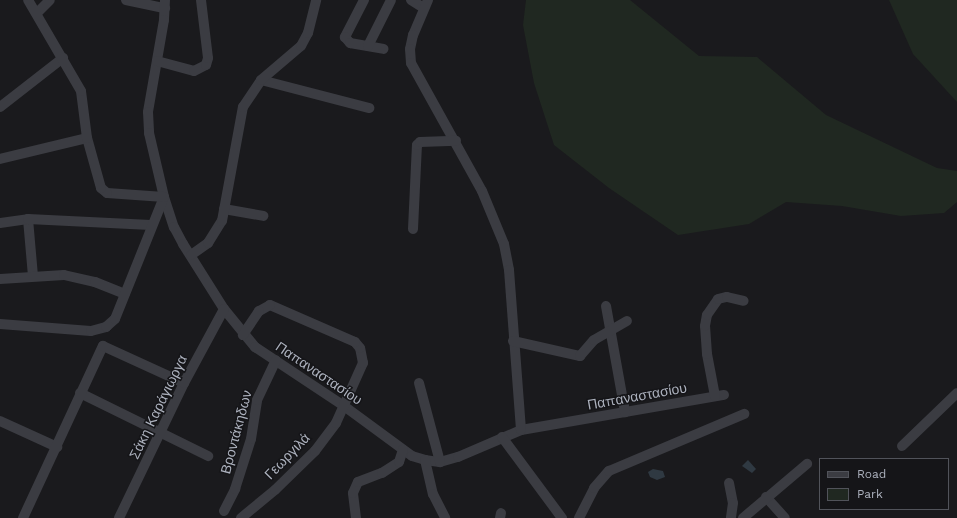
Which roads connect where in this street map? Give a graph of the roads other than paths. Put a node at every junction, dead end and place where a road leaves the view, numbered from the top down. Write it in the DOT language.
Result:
graph roads {
  1 [pos="28,0"];
  2 [pos="50,0"];
  3 [pos="126,0"];
  4 [pos="201,0"];
  5 [pos="316,0"];
  6 [pos="364,0"];
  7 [pos="391,0"];
  8 [pos="411,0"];
  9 [pos="165,4"];
  10 [pos="426,4"];
  11 [pos="37,13"];
  12 [pos="368,46"];
  13 [pos="383,49"];
  14 [pos="63,58"];
  15 [pos="156,61"];
  16 [pos="261,80"];
  17 [pos="0,107"];
  18 [pos="369,108"];
  19 [pos="87,138"];
  20 [pos="456,141"];
  21 [pos="0,160"];
  22 [pos="164,197"];
  23 [pos="224,208"];
  24 [pos="263,216"];
  25 [pos="28,219"];
  26 [pos="0,223"];
  27 [pos="151,225"];
  28 [pos="413,229"];
  29 [pos="191,255"];
  30 [pos="33,276"];
  31 [pos="0,279"];
  32 [pos="125,294"];
  33 [pos="744,301"];
  34 [pos="606,306"];
  35 [pos="224,309"];
  36 [pos="627,321"];
  37 [pos="0,324"];
  38 [pos="610,332"];
  39 [pos="243,335"];
  40 [pos="513,341"];
  41 [pos="276,360"];
  42 [pos="184,383"];
  43 [pos="418,383"];
  44 [pos="80,393"];
  45 [pos="957,393"];
  46 [pos="344,406"];
  47 [pos="625,412"];
  48 [pos="744,414"];
  49 [pos="0,421"];
  50 [pos="521,430"];
  51 [pos="161,432"];
  52 [pos="502,437"];
  53 [pos="902,446"];
  54 [pos="57,447"];
  55 [pos="403,450"];
  56 [pos="208,456"];
  57 [pos="425,460"];
  58 [pos="440,462"];
  59 [pos="807,464"];
  60 [pos="729,483"];
  61 [pos="766,497"];
  62 [pos="224,511"];
  63 [pos="443,517"];
  64 [pos="23,518"];
  65 [pos="119,518"];
  66 [pos="241,518"];
  67 [pos="356,518"];
  68 [pos="562,518"];
  69 [pos="579,518"];
  70 [pos="731,518"];
  71 [pos="743,518"];
  72 [pos="785,518"];
  1 -- 11 [label="street"];
  2 -- 11 [label="street"];
  3 -- 9 [label="street"];
  4 -- 15 [label="street"];
  5 -- 16 [label="street"];
  6 -- 12 [label="street"];
  7 -- 12 [label="street"];
  8 -- 10 [label="street"];
  9 -- 15 [label="street, Παπαναστασίου"];
  10 -- 20 [label="street"];
  11 -- 14 [label="street"];
  12 -- 13 [label="street"];
  14 -- 17 [label="street"];
  14 -- 19 [label="street"];
  15 -- 22 [label="street, Παπαναστασίου"];
  16 -- 18 [label="street"];
  16 -- 23 [label="street"];
  19 -- 21 [label="street"];
  19 -- 22 [label="street"];
  20 -- 28 [label="street"];
  20 -- 40 [label="street"];
  22 -- 27 [label="street"];
  22 -- 29 [label="street, Παπαναστασίου"];
  23 -- 24 [label="street"];
  23 -- 29 [label="street"];
  25 -- 26 [label="street"];
  25 -- 27 [label="street"];
  25 -- 30 [label="street"];
  27 -- 32 [label="street"];
  29 -- 35 [label="street, Παπαναστασίου"];
  30 -- 31 [label="street"];
  30 -- 32 [label="street"];
  32 -- 37 [label="street"];
  33 -- 47 [label="street, Παπαναστασίου"];
  34 -- 38 [label="street"];
  35 -- 39 [label="street, Παπαναστασίου"];
  35 -- 42 [label="street, Σάκη Καράγιωργα"];
  36 -- 38 [label="street"];
  38 -- 40 [label="street"];
  38 -- 47 [label="street"];
  39 -- 41 [label="street, Παπαναστασίου"];
  39 -- 46 [label="street, Γεωργιλά"];
  40 -- 50 [label="street"];
  41 -- 46 [label="street, Παπαναστασίου"];
  41 -- 62 [label="street, Βροντάκηδων"];
  42 -- 44 [label="street"];
  42 -- 51 [label="street, Σάκη Καράγιωργα"];
  43 -- 58 [label="street"];
  44 -- 51 [label="street"];
  44 -- 54 [label="street"];
  45 -- 53 [label="street"];
  46 -- 55 [label="street, Παπαναστασίου"];
  46 -- 66 [label="street, Γεωργιλά"];
  47 -- 50 [label="street, Παπαναστασίου"];
  48 -- 69 [label="street"];
  49 -- 54 [label="street"];
  50 -- 52 [label="street, Παπαναστασίου"];
  51 -- 56 [label="street"];
  51 -- 65 [label="street, Σάκη Καράγιωργα"];
  52 -- 58 [label="street, Παπαναστασίου"];
  52 -- 68 [label="street"];
  54 -- 64 [label="street"];
  55 -- 57 [label="street, Παπαναστασίου"];
  55 -- 67 [label="street"];
  57 -- 58 [label="street, Παπαναστασίου"];
  57 -- 63 [label="street"];
  59 -- 61 [label="street"];
  60 -- 70 [label="street"];
  61 -- 71 [label="street"];
  61 -- 72 [label="street"];
}
